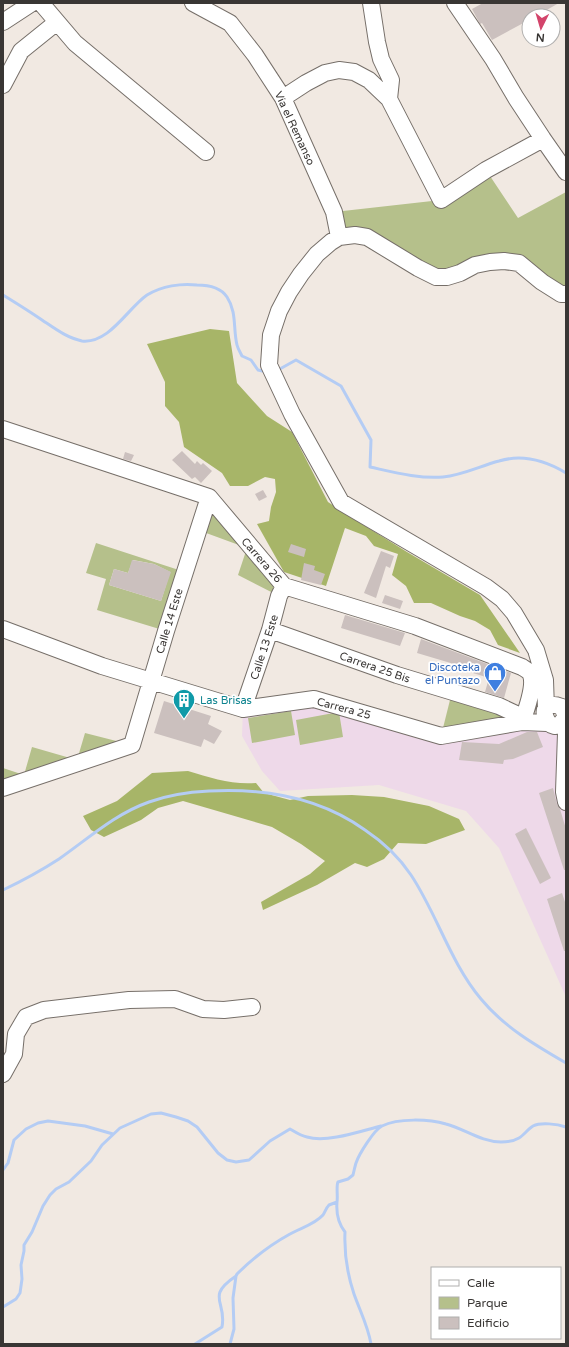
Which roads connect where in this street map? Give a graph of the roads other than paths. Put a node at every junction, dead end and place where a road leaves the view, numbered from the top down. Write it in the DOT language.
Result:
graph roads {
  1 [pos="32,3"];
  2 [pos="41,3"];
  3 [pos="193,3"];
  4 [pos="371,3"];
  5 [pos="455,3"];
  6 [pos="3,22"];
  7 [pos="57,22"];
  8 [pos="21,51"];
  9 [pos="3,59"];
  10 [pos="3,85"];
  11 [pos="283,98"];
  12 [pos="389,99"];
  13 [pos="543,139"];
  14 [pos="206,152"];
  15 [pos="566,172"];
  16 [pos="339,237"];
  17 [pos="566,294"];
  18 [pos="3,429"];
  19 [pos="208,497"];
  20 [pos="284,586"];
  21 [pos="3,629"];
  22 [pos="270,630"];
  23 [pos="545,680"];
  24 [pos="151,681"];
  25 [pos="243,709"];
  26 [pos="546,717"];
  27 [pos="565,720"];
  28 [pos="525,722"];
  29 [pos="566,739"];
  30 [pos="3,788"];
  31 [pos="566,802"];
  32 [pos="252,1007"];
  33 [pos="3,1074"];
  1 -- 6 [label="street"];
  2 -- 7 [label="street"];
  3 -- 11 [label="street, Vía el Remanso"];
  4 -- 12 [label="street"];
  5 -- 13 [label="street"];
  7 -- 8 [label="street"];
  7 -- 14 [label="street"];
  8 -- 9 [label="street"];
  8 -- 10 [label="street"];
  11 -- 12 [label="street"];
  11 -- 16 [label="street, Vía el Remanso"];
  12 -- 13 [label="street"];
  13 -- 15 [label="street"];
  16 -- 17 [label="street"];
  16 -- 23 [label="street"];
  18 -- 19 [label="street"];
  19 -- 20 [label="street, Carrera 26"];
  19 -- 24 [label="street, Calle 14 Este"];
  20 -- 22 [label="street, Calle 13 Este"];
  20 -- 28 [label="street, Carrera 26"];
  21 -- 24 [label="street, Carrera 25"];
  22 -- 25 [label="street, Calle 13 Este"];
  22 -- 28 [label="street, Carrera 25 Bis"];
  23 -- 26 [label="street"];
  23 -- 27 [label="street"];
  24 -- 25 [label="street, Carrera 25"];
  24 -- 30 [label="street, Calle 14 Este"];
  25 -- 28 [label="street, Carrera 25"];
  26 -- 27 [label="street, Carrera 25"];
  26 -- 28 [label="street, Carrera 25"];
  26 -- 29 [label="street"];
  27 -- 29 [label="street"];
  29 -- 31 [label="street"];
  32 -- 33 [label="street"];
}
